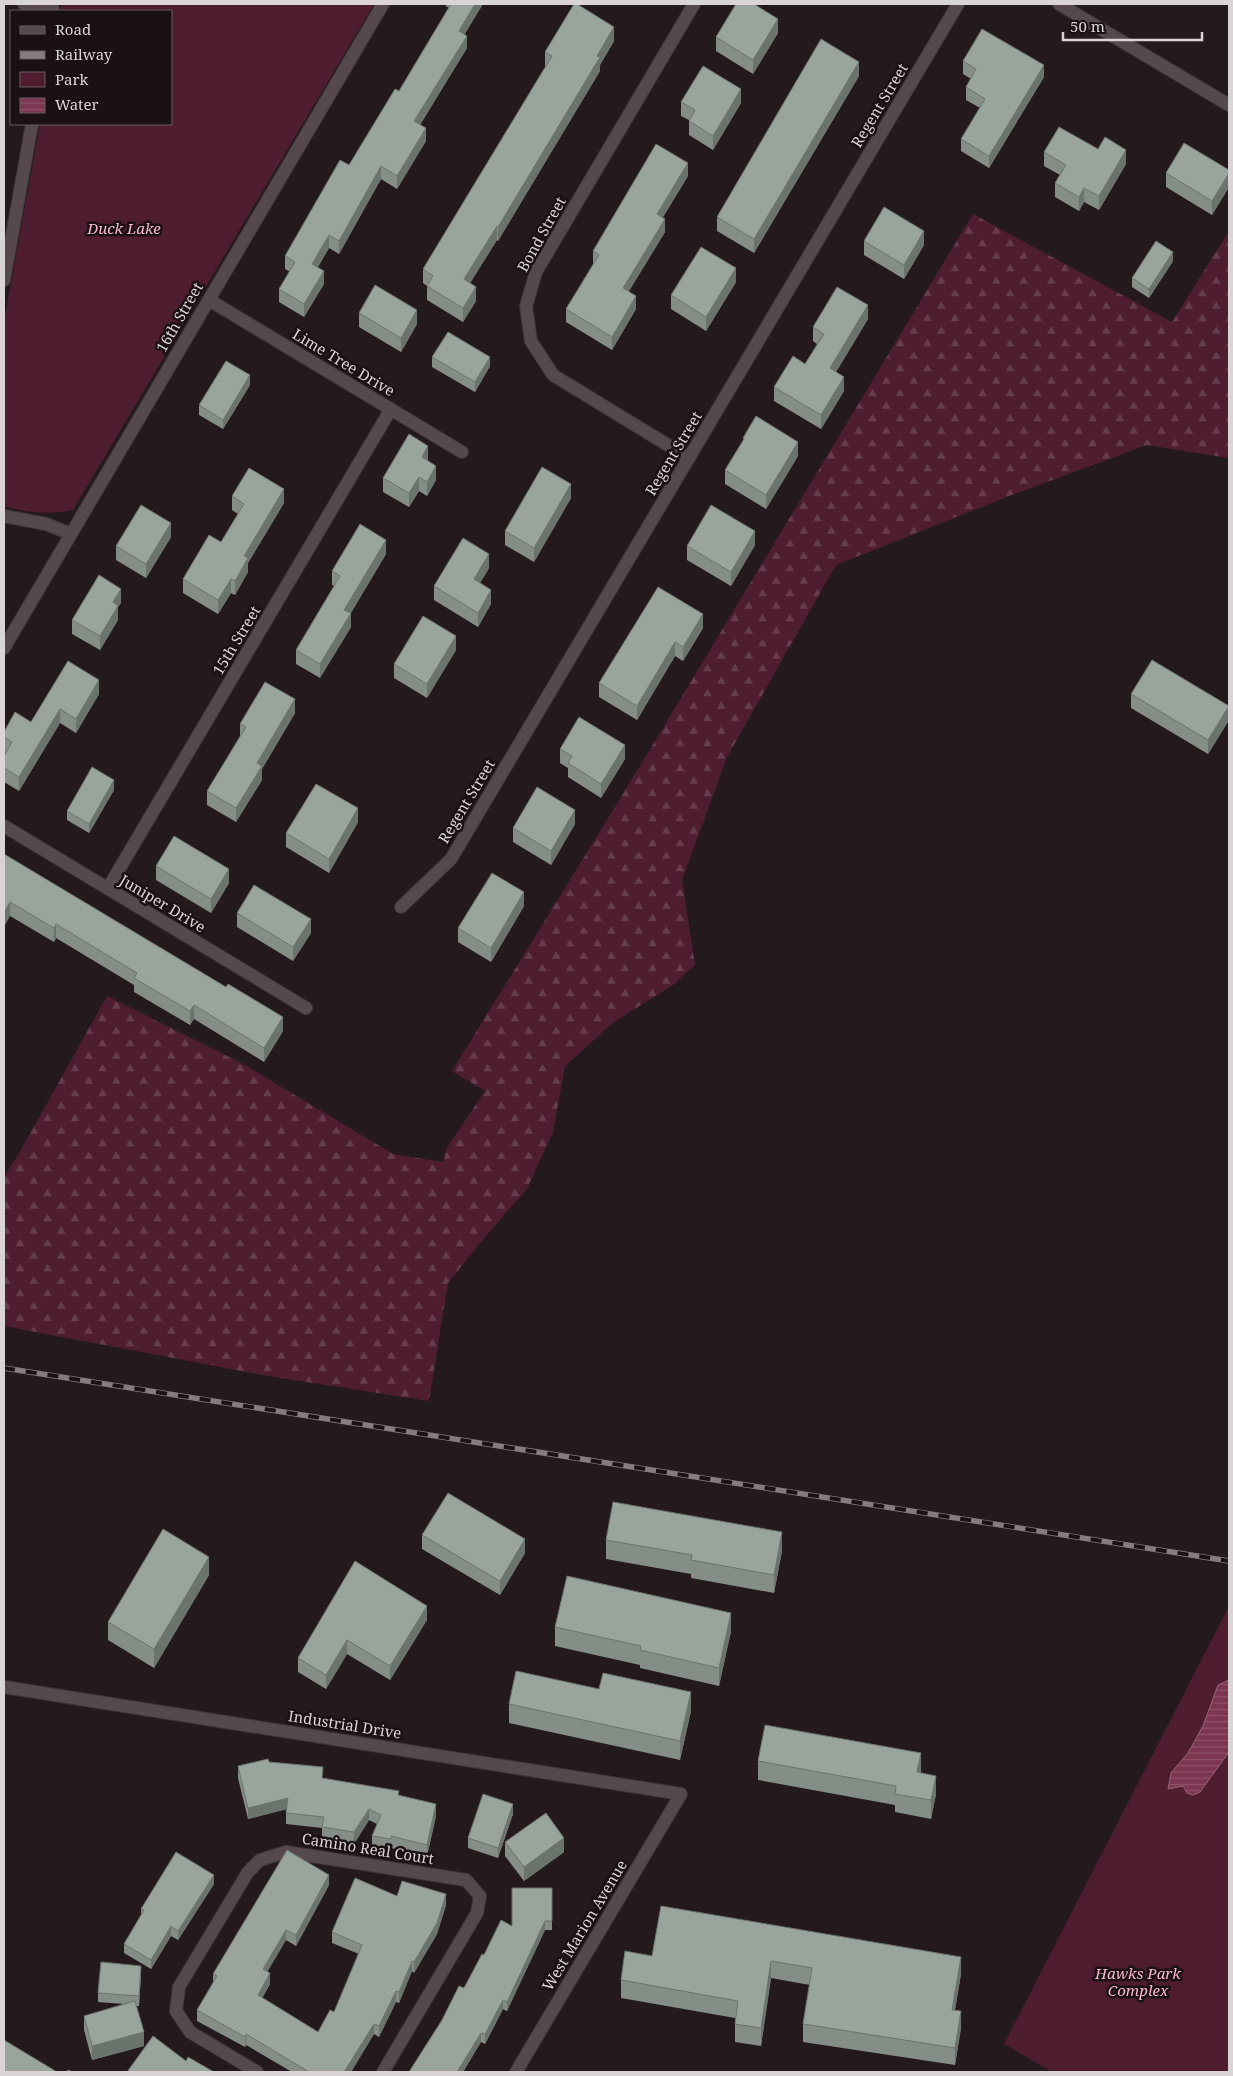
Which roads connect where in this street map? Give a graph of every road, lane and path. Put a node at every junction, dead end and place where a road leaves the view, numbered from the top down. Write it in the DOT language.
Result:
graph roads {
  1 [pos="24,4"];
  2 [pos="383,4"];
  3 [pos="694,4"];
  4 [pos="958,4"];
  5 [pos="1058,4"];
  6 [pos="53,8"];
  7 [pos="1229,105"];
  8 [pos="32,125"];
  9 [pos="6,256"];
  10 [pos="4,280"];
  11 [pos="209,300"];
  12 [pos="391,409"];
  13 [pos="462,452"];
  14 [pos="688,458"];
  15 [pos="4,516"];
  16 [pos="70,534"];
  17 [pos="4,648"];
  18 [pos="4,826"];
  19 [pos="108,888"];
  20 [pos="401,907"];
  21 [pos="306,1008"];
  22 [pos="4,1686"];
  23 [pos="681,1794"];
  24 [pos="257,2072"];
  25 [pos="383,2072"];
  26 [pos="516,2072"];
  1 -- 6 [label="street"];
  2 -- 11 [label="street, 16th Street"];
  3 -- 14 [label="street, Bond Street"];
  4 -- 14 [label="street, Regent Street"];
  5 -- 7 [label="street"];
  8 -- 9 [label="street"];
  9 -- 10 [label="street"];
  11 -- 12 [label="street, Lime Tree Drive"];
  11 -- 16 [label="street, 16th Street"];
  12 -- 13 [label="street, Lime Tree Drive"];
  12 -- 19 [label="street, 15th Street"];
  14 -- 20 [label="street, Regent Street"];
  15 -- 16 [label="street"];
  16 -- 17 [label="street, 16th Street"];
  18 -- 19 [label="street, Juniper Drive"];
  19 -- 21 [label="street, Juniper Drive"];
  22 -- 23 [label="street, Industrial Drive"];
  23 -- 26 [label="street, West Marion Avenue"];
  24 -- 25 [label="street, Camino Real Court"];
}
